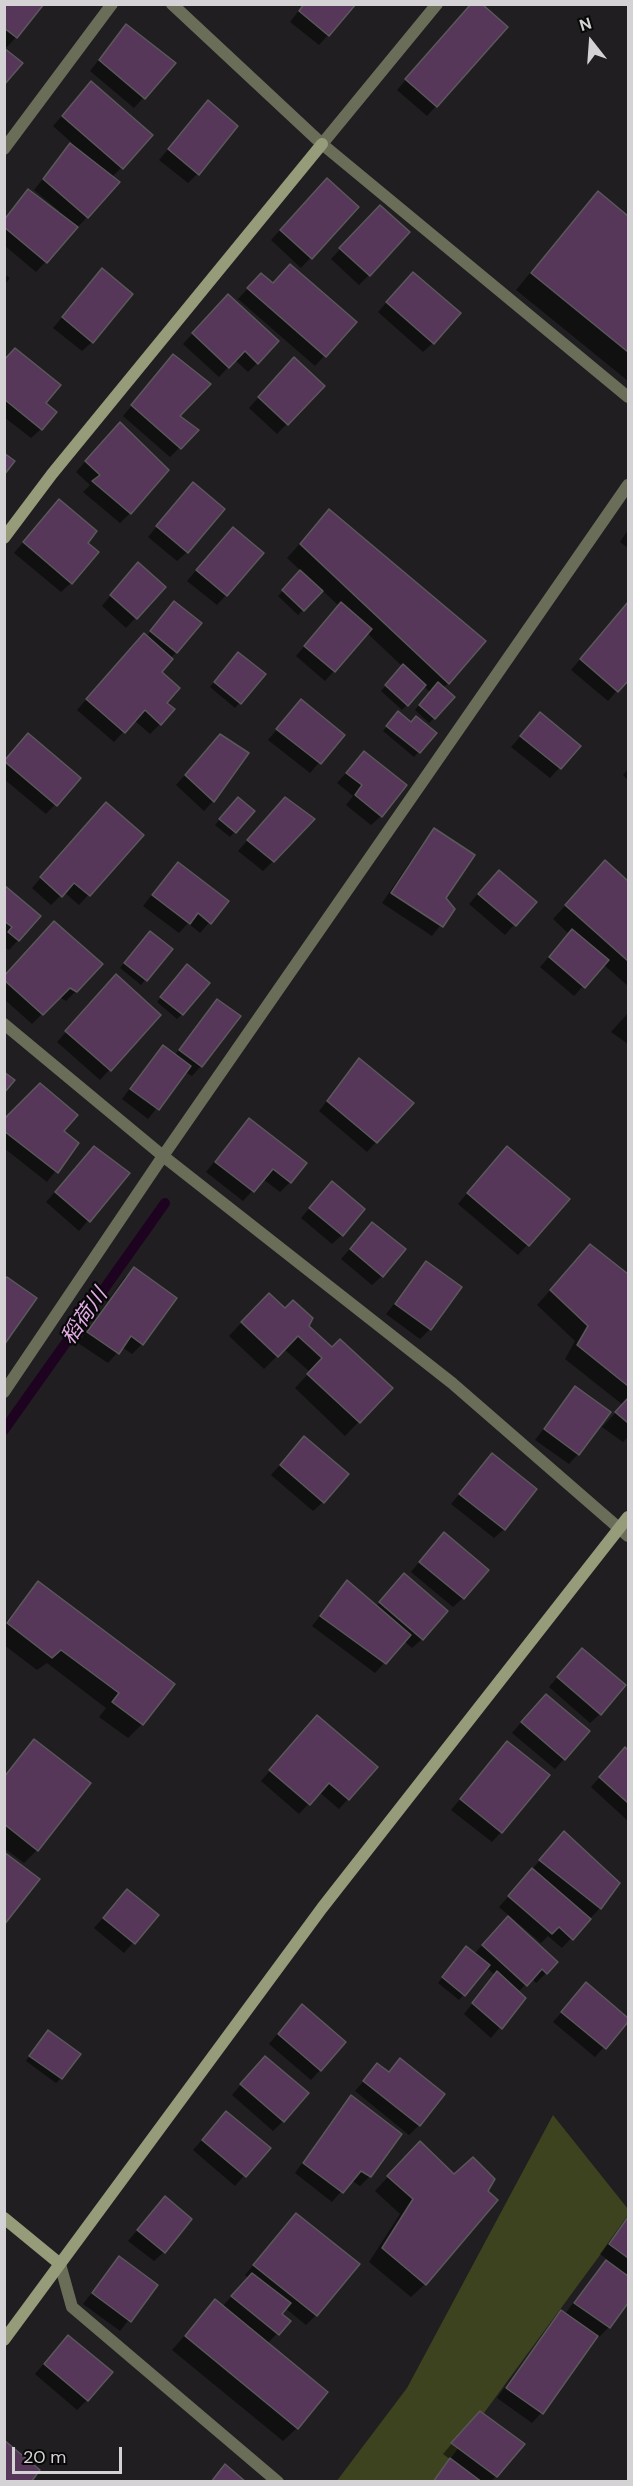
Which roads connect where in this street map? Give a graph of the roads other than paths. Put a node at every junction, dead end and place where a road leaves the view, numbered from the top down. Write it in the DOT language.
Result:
graph roads {
  1 [pos="112,4"];
  2 [pos="172,4"];
  3 [pos="437,4"];
  4 [pos="322,144"];
  5 [pos="4,149"];
  6 [pos="628,397"];
  7 [pos="628,484"];
  8 [pos="4,538"];
  9 [pos="4,1024"];
  10 [pos="163,1156"];
  11 [pos="4,1392"];
  12 [pos="628,1517"];
  13 [pos="624,1532"];
  14 [pos="4,2218"];
  15 [pos="60,2264"];
  16 [pos="4,2340"];
  17 [pos="279,2481"];
  1 -- 5 [label="street"];
  2 -- 4 [label="street"];
  3 -- 4 [label="street"];
  4 -- 6 [label="street"];
  4 -- 8 [label="street"];
  7 -- 10 [label="street"];
  9 -- 10 [label="street"];
  10 -- 11 [label="street"];
  10 -- 13 [label="street"];
  12 -- 13 [label="street"];
  13 -- 15 [label="street"];
  14 -- 15 [label="street"];
  15 -- 16 [label="street"];
  15 -- 17 [label="street"];
}
